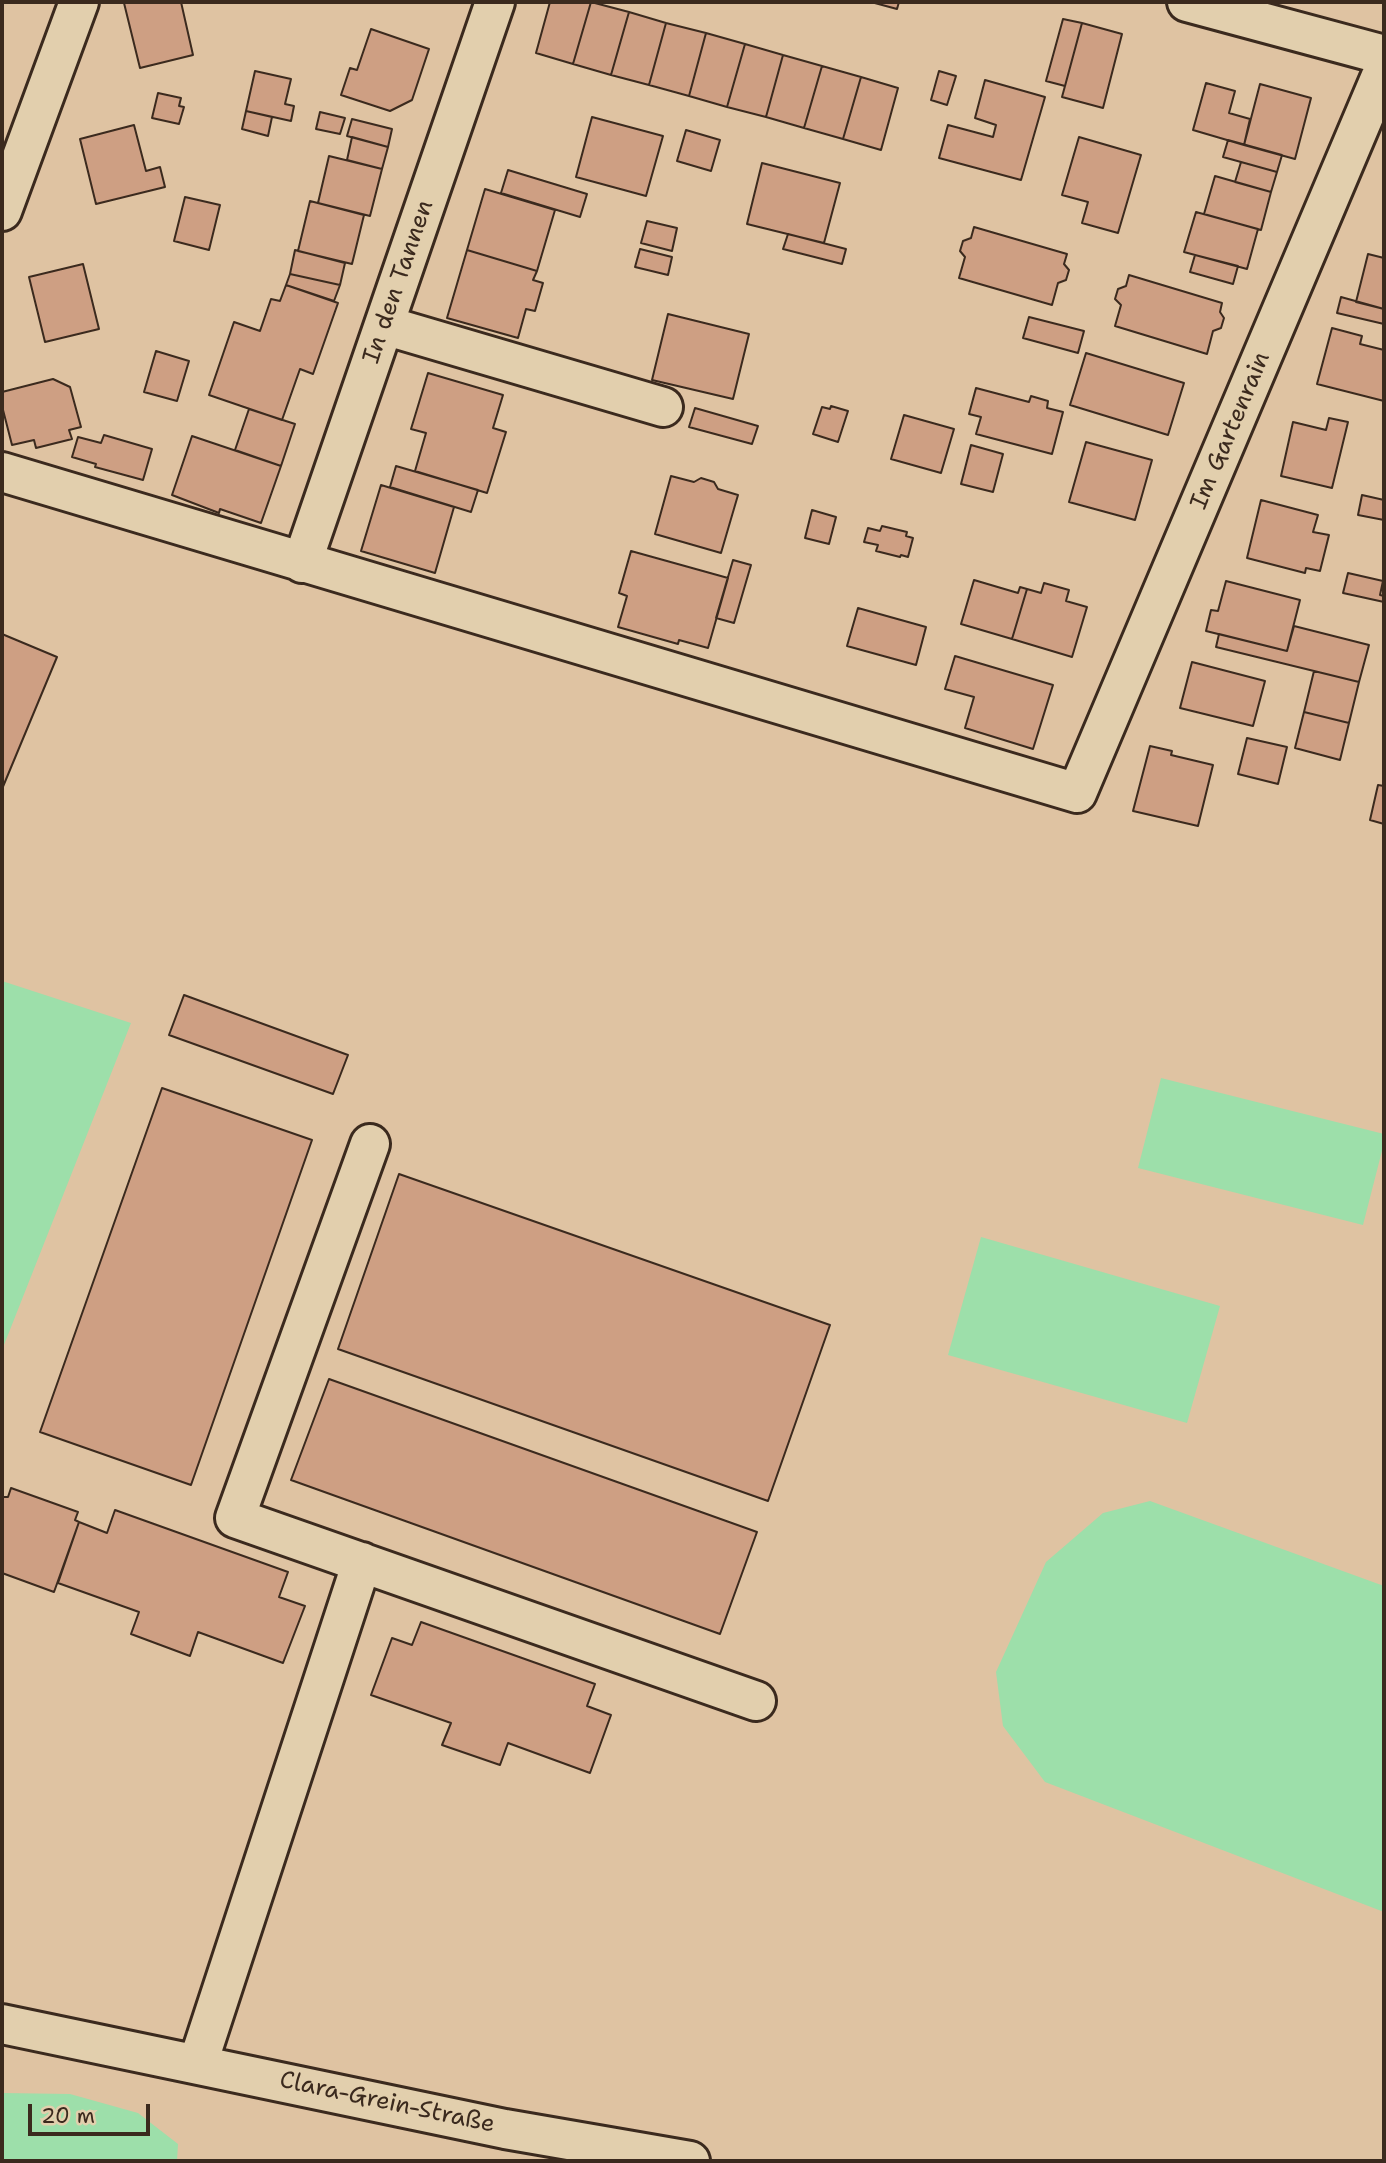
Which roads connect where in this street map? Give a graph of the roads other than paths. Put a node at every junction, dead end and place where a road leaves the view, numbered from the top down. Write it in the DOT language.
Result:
graph roads {
  1 [pos="79,2"];
  2 [pos="495,2"];
  3 [pos="1187,2"];
  4 [pos="1384,55"];
  5 [pos="1384,69"];
  6 [pos="2,211"];
  7 [pos="384,325"];
  8 [pos="663,407"];
  9 [pos="2,472"];
  10 [pos="302,563"];
  11 [pos="370,1144"];
  12 [pos="362,1562"];
  13 [pos="757,1701"];
  14 [pos="2,2024"];
  15 [pos="198,2063"];
  16 [pos="690,2161"];
  1 -- 6 [label="street"];
  2 -- 7 [label="street, In den Tannen"];
  3 -- 4 [label="street"];
  5 -- 10 [label="street, Im Gartenrain"];
  7 -- 8 [label="street"];
  7 -- 10 [label="street, In den Tannen"];
  9 -- 10 [label="street"];
  11 -- 12 [label="street"];
  12 -- 13 [label="street"];
  12 -- 15 [label="street"];
  14 -- 15 [label="street, Clara-Grein-Straße"];
  15 -- 16 [label="street, Clara-Grein-Straße"];
}
